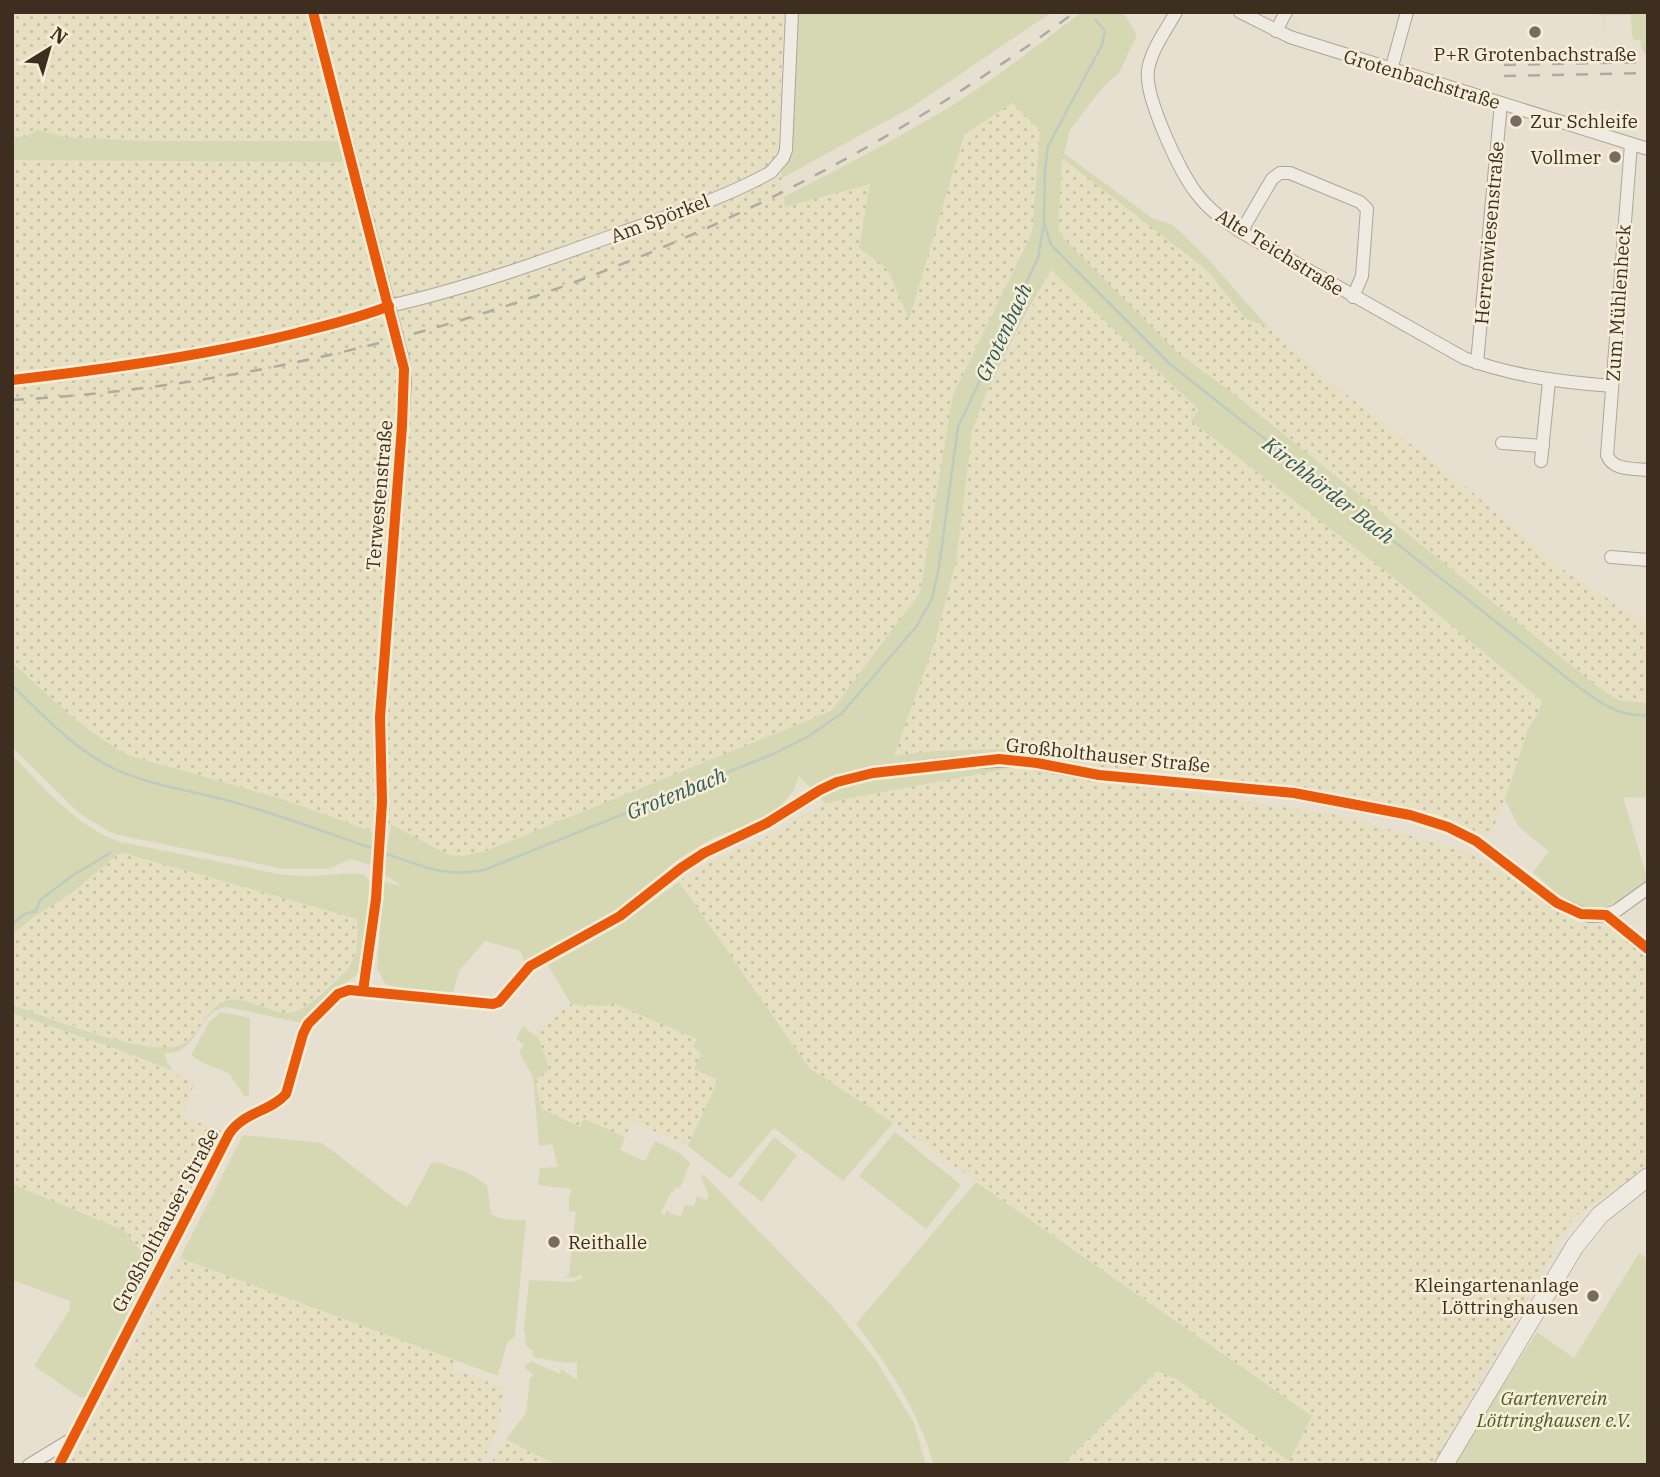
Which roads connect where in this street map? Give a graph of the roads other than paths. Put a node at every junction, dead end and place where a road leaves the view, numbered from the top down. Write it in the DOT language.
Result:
graph roads {
  1 [pos="313,12"];
  2 [pos="792,12"];
  3 [pos="1177,12"];
  4 [pos="1240,12"];
  5 [pos="1286,12"];
  6 [pos="1407,12"];
  7 [pos="1276,32"];
  8 [pos="1391,71"];
  9 [pos="1501,103"];
  10 [pos="1631,144"];
  11 [pos="1648,149"];
  12 [pos="1241,232"];
  13 [pos="1353,297"];
  14 [pos="389,306"];
  15 [pos="1477,363"];
  16 [pos="1549,381"];
  17 [pos="1612,386"];
  18 [pos="1502,443"];
  19 [pos="1543,446"];
  20 [pos="1541,461"];
  21 [pos="1648,470"];
  22 [pos="1611,557"];
  23 [pos="1648,560"];
  24 [pos="1648,888"];
  25 [pos="363,991"];
  26 [pos="1648,1177"];
  27 [pos="71,1440"];
  28 [pos="60,1463"];
  29 [pos="29,1465"];
  30 [pos="1444,1465"];
  1 -- 14 [label="street, Terwestenstraße"];
  2 -- 14 [label="street, Am Spörkel"];
  3 -- 12 [label="street, Alte Teichstraße"];
  4 -- 7 [label="street, Grotenbachstraße"];
  5 -- 7 [label="street"];
  6 -- 8 [label="street"];
  7 -- 8 [label="street, Grotenbachstraße"];
  8 -- 9 [label="street, Grotenbachstraße"];
  9 -- 10 [label="street, Grotenbachstraße"];
  9 -- 15 [label="street, Herrenwiesenstraße"];
  10 -- 11 [label="street, Grotenbachstraße"];
  10 -- 17 [label="street, Zum Mühlenheck"];
  12 -- 13 [label="street, Alte Teichstraße"];
  12 -- 13 [label="street"];
  13 -- 15 [label="street, Alte Teichstraße"];
  14 -- 25 [label="street, Terwestenstraße, bridge"];
  15 -- 16 [label="street, Alte Teichstraße"];
  16 -- 17 [label="street, Alte Teichstraße"];
  16 -- 19 [label="street"];
  17 -- 21 [label="street, Zum Mühlenheck"];
  18 -- 19 [label="street"];
  19 -- 20 [label="street"];
  22 -- 23 [label="street"];
  24 -- 25 [label="street, Großholthauser Straße"];
  25 -- 27 [label="street, Großholthauser Straße"];
  26 -- 30 [label="street"];
  27 -- 28 [label="street, Großholthauser Straße"];
  27 -- 29 [label="street"];
}
